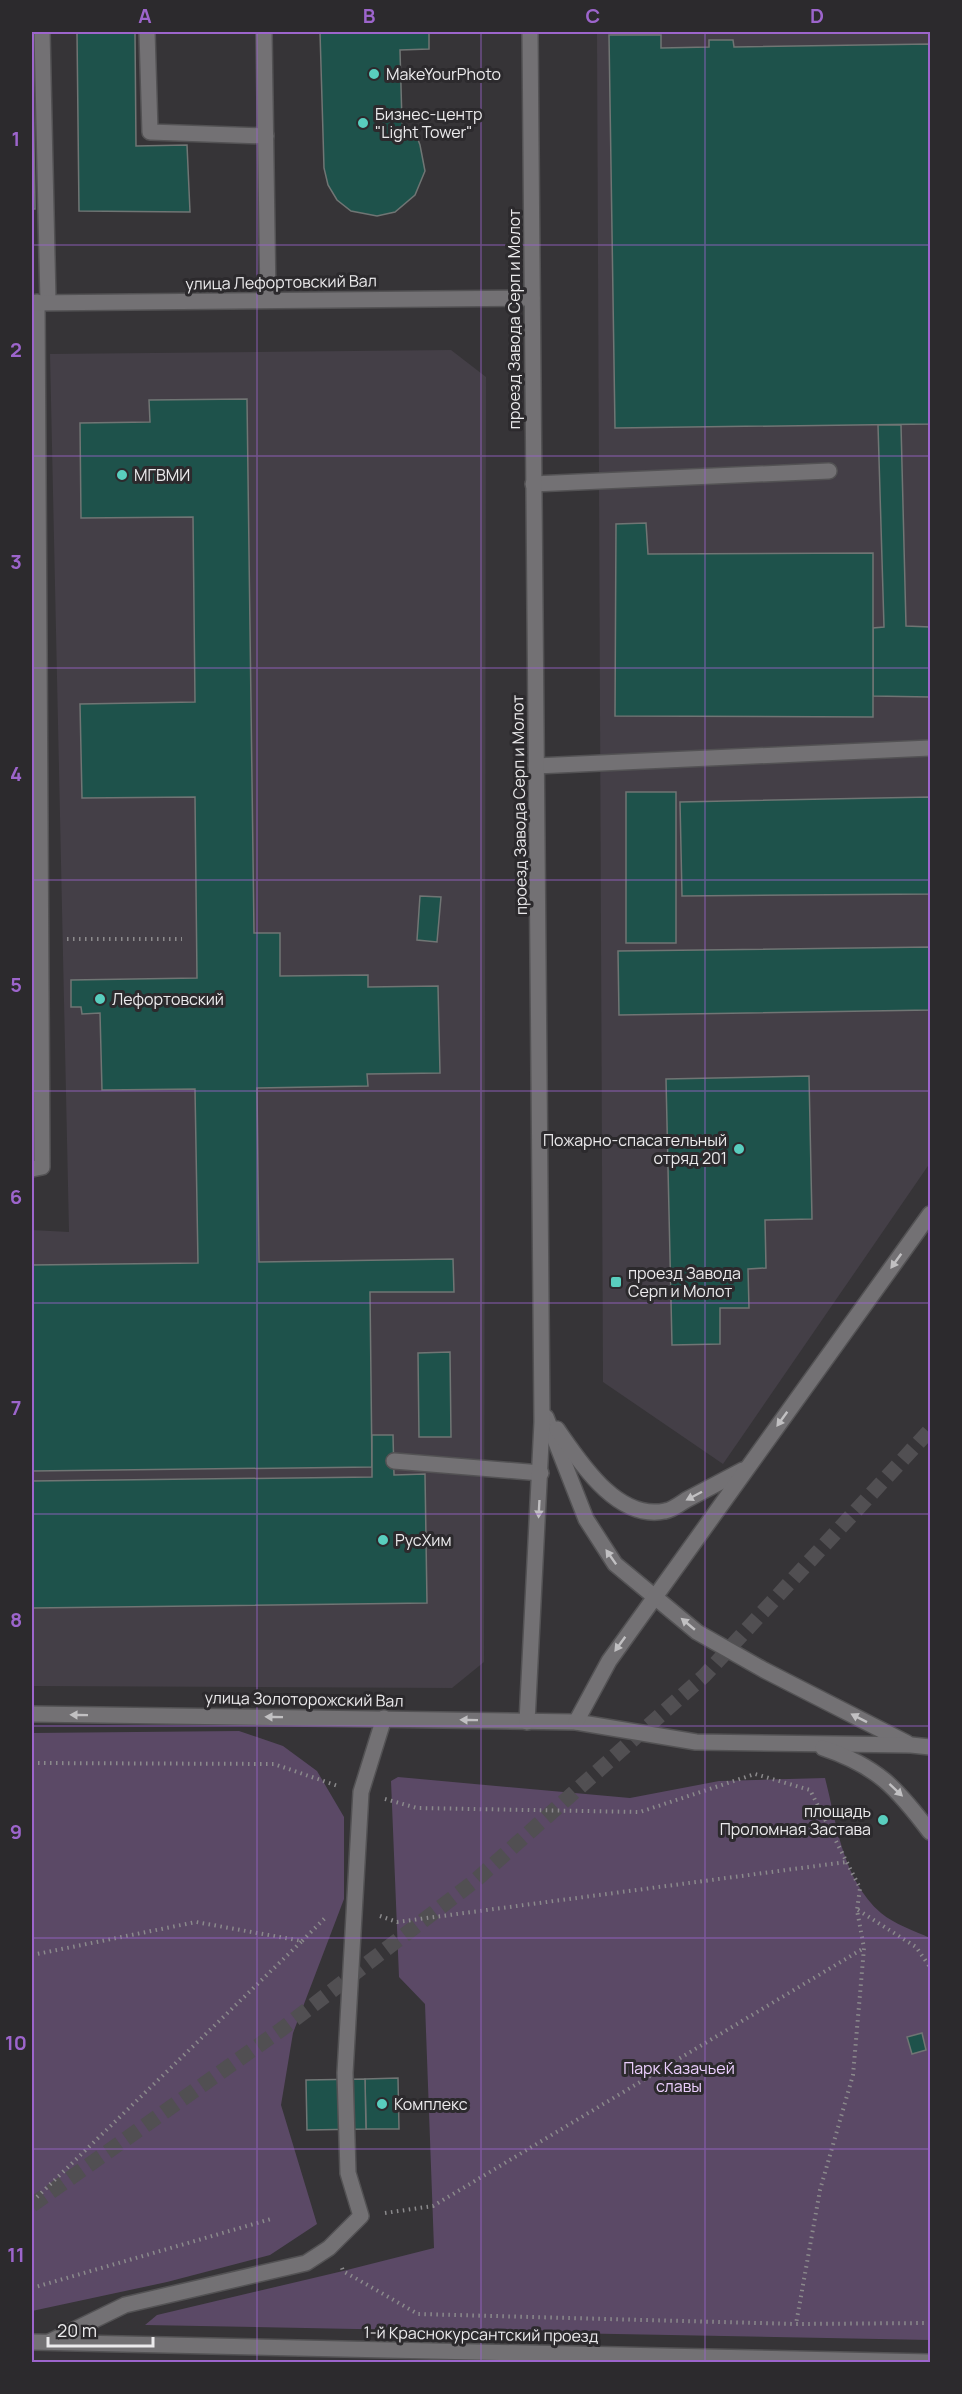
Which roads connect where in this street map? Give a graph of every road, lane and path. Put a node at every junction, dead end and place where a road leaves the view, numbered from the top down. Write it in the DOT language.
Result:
graph roads {
  1 [pos="42,32"];
  2 [pos="147,32"];
  3 [pos="264,32"];
  4 [pos="530,32"];
  5 [pos="266,136"];
  6 [pos="532,298"];
  7 [pos="268,300"];
  8 [pos="39,302"];
  9 [pos="828,471"];
  10 [pos="533,484"];
  11 [pos="34,499"];
  12 [pos="930,748"];
  13 [pos="536,766"];
  14 [pos="183,939"];
  15 [pos="39,940"];
  16 [pos="36,1024"];
  17 [pos="32,1168"];
  18 [pos="930,1214"];
  19 [pos="542,1409"];
  20 [pos="394,1461"];
  21 [pos="746,1469"];
  22 [pos="541,1473"];
  23 [pos="654,1596"];
  24 [pos="32,1714"];
  25 [pos="384,1718"];
  26 [pos="527,1722"];
  27 [pos="576,1722"];
  28 [pos="808,1743"];
  29 [pos="911,1745"];
  30 [pos="930,1747"];
  31 [pos="32,1763"];
  32 [pos="324,1782"];
  33 [pos="361,1792"];
  34 [pos="930,1832"];
  35 [pos="846,1862"];
  36 [pos="355,1908"];
  37 [pos="857,1910"];
  38 [pos="302,1941"];
  39 [pos="864,1948"];
  40 [pos="32,1955"];
  41 [pos="930,1967"];
  42 [pos="32,2199"];
  43 [pos="361,2216"];
  44 [pos="271,2219"];
  45 [pos="329,2248"];
  46 [pos="32,2288"];
  47 [pos="930,2323"];
  48 [pos="796,2324"];
  49 [pos="32,2342"];
  50 [pos="49,2342"];
  51 [pos="930,2362"];
  1 -- 8 [label="street"];
  2 -- 5 [label="street"];
  3 -- 5 [label="street"];
  4 -- 6 [label="street, проезд Завода Серп и Молот"];
  5 -- 7 [label="street"];
  6 -- 7 [label="street, улица Лефортовский Вал"];
  6 -- 10 [label="street, проезд Завода Серп и Молот"];
  7 -- 8 [label="street, улица Лефортовский Вал"];
  8 -- 11 [label="street"];
  9 -- 10 [label="street"];
  10 -- 13 [label="street, проезд Завода Серп и Молот"];
  11 -- 15 [label="street"];
  12 -- 13 [label="street"];
  13 -- 19 [label="street, проезд Завода Серп и Молот"];
  14 -- 15 [label="path"];
  15 -- 16 [label="street"];
  16 -- 17 [label="street"];
  18 -- 21 [label="street, one-way"];
  21 -- 19 [label="street, one-way"];
  19 -- 22 [label="street, проезд Завода Серп и Молот"];
  23 -- 19 [label="street, one-way"];
  20 -- 22 [label="street"];
  21 -- 23 [label="street"];
  22 -- 26 [label="street, проезд Завода Серп и Молот, one-way"];
  23 -- 27 [label="street, one-way"];
  29 -- 23 [label="street, one-way"];
  25 -- 24 [label="street, улица Золоторожский Вал, one-way"];
  26 -- 25 [label="street, улица Золоторожский Вал, one-way"];
  25 -- 33 [label="street"];
  26 -- 27 [label="street, улица Золоторожский Вал"];
  27 -- 28 [label="street"];
  28 -- 29 [label="street"];
  28 -- 34 [label="street, one-way"];
  29 -- 30 [label="street"];
  31 -- 32 [label="path"];
  33 -- 35 [label="path"];
  33 -- 36 [label="street"];
  35 -- 36 [label="path"];
  35 -- 37 [label="path"];
  36 -- 38 [label="path"];
  36 -- 43 [label="street"];
  37 -- 39 [label="path"];
  37 -- 41 [label="path"];
  38 -- 40 [label="path"];
  38 -- 42 [label="path"];
  39 -- 43 [label="path"];
  39 -- 48 [label="path"];
  43 -- 45 [label="street"];
  44 -- 46 [label="path"];
  45 -- 48 [label="path"];
  45 -- 50 [label="street"];
  47 -- 48 [label="path"];
  49 -- 50 [label="street, 1-й Краснокурсантский проезд"];
  50 -- 51 [label="street, 1-й Краснокурсантский проезд"];
}
